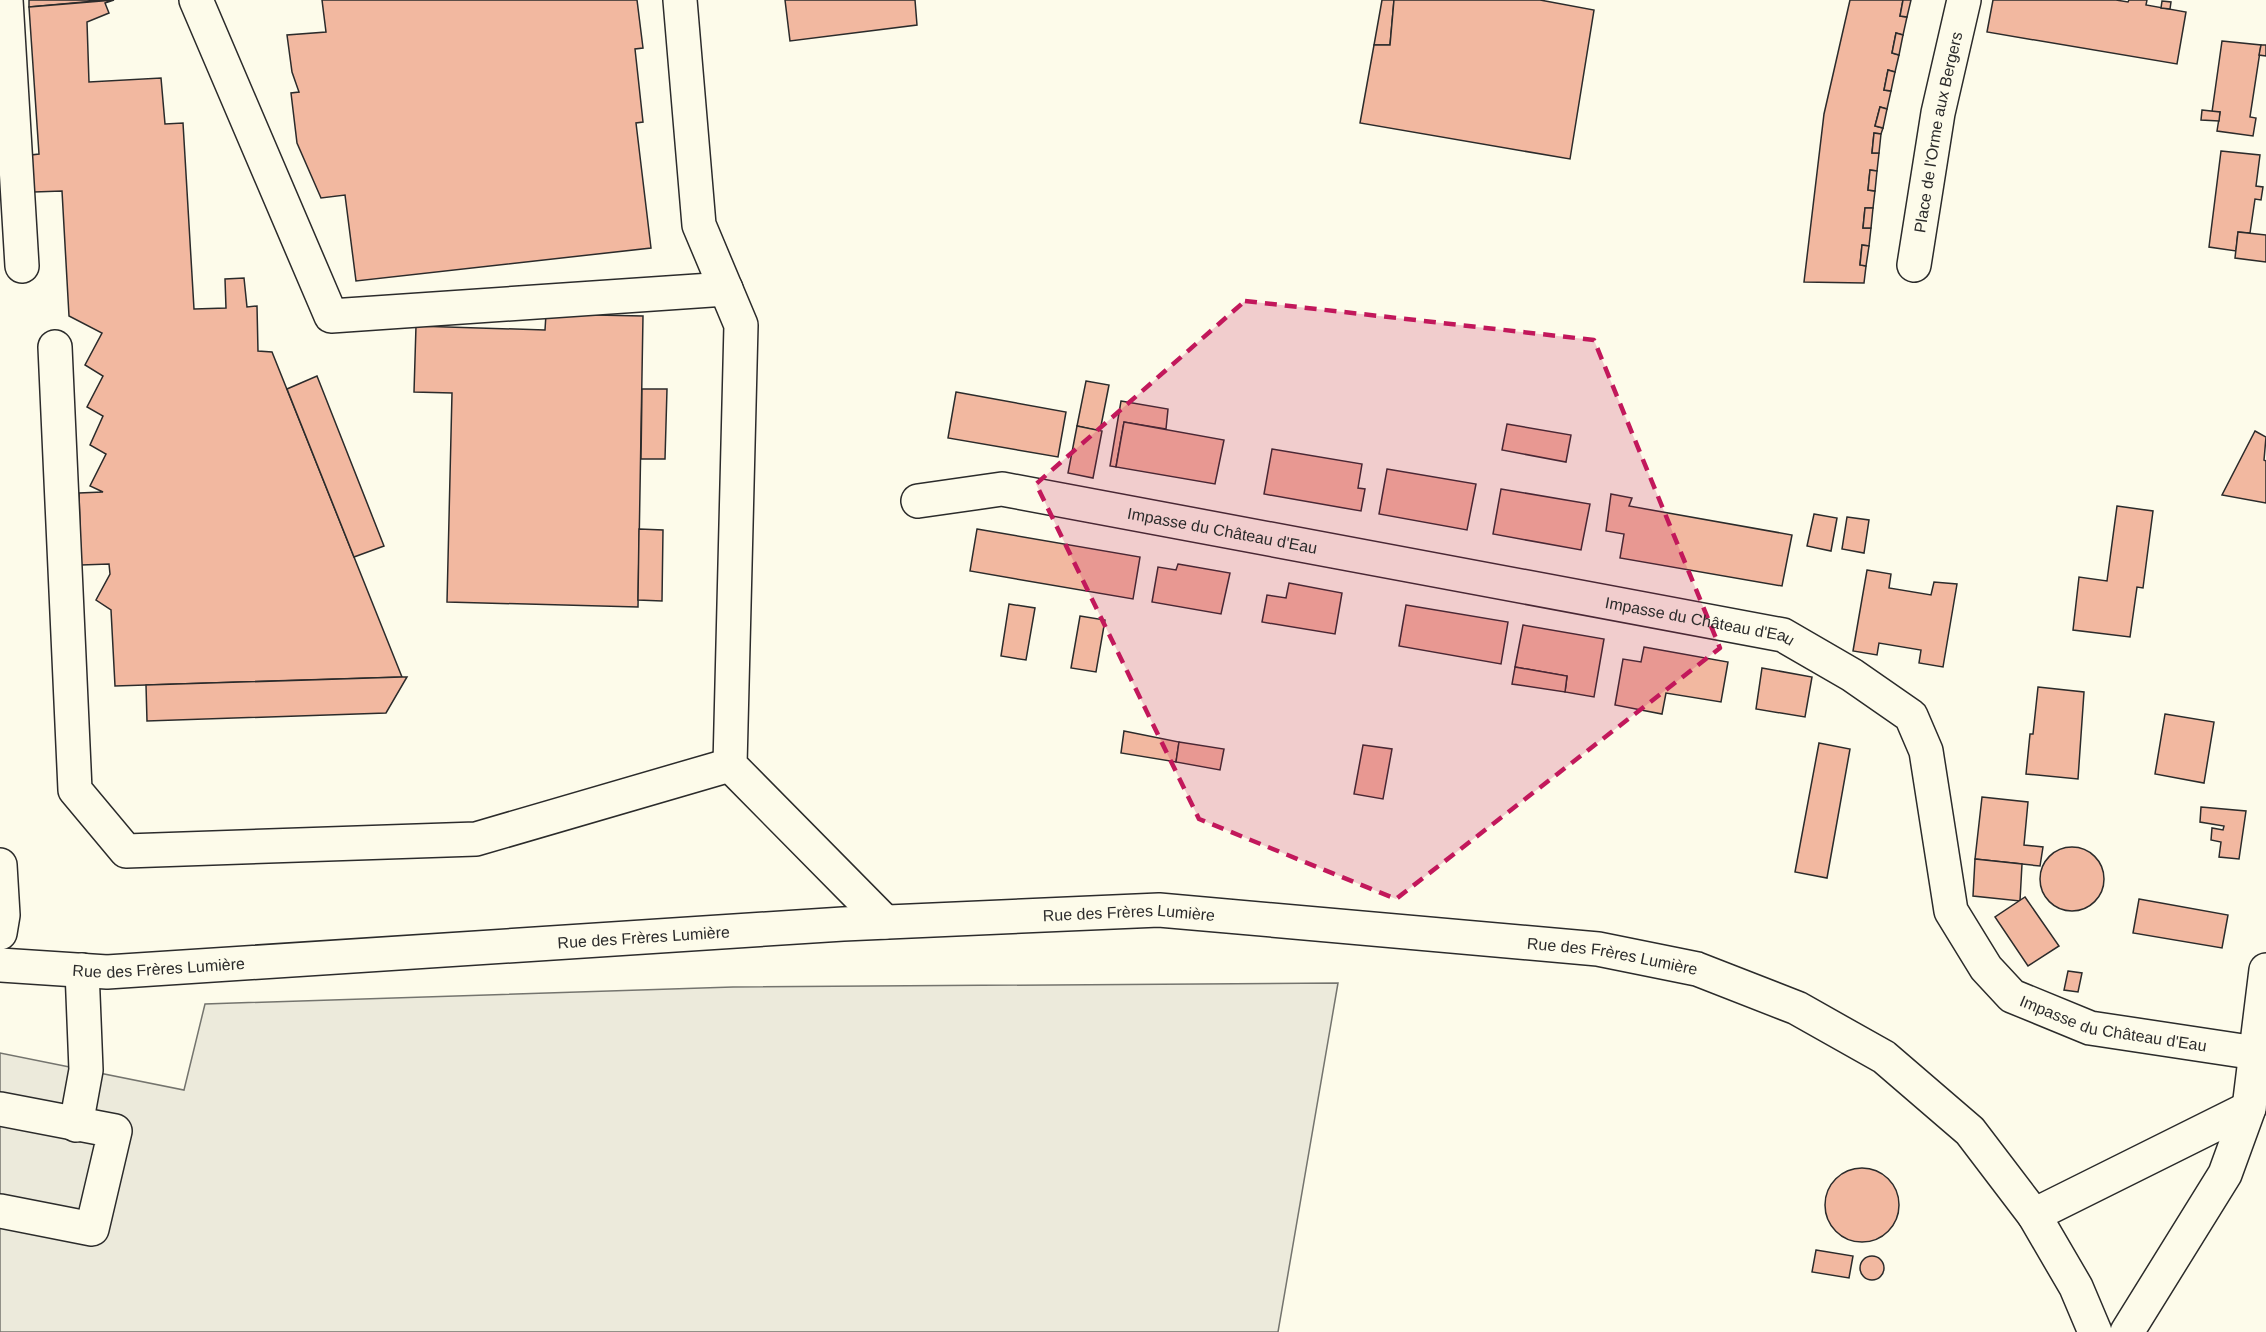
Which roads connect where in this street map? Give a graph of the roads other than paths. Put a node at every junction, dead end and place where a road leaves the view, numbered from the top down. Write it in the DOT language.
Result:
graph roads {
  1 [pos="6,0"];
  2 [pos="196,0"];
  3 [pos="680,0"];
  4 [pos="1964,0"];
  5 [pos="1914,265"];
  6 [pos="22,266"];
  7 [pos="726,288"];
  8 [pos="55,347"];
  9 [pos="918,501"];
  10 [pos="730,765"];
  11 [pos="0,865"];
  12 [pos="885,922"];
  13 [pos="0,933"];
  14 [pos="0,965"];
  15 [pos="82,970"];
  16 [pos="2266,970"];
  17 [pos="2256,1053"];
  18 [pos="2249,1108"];
  19 [pos="0,1109"];
  20 [pos="76,1125"];
  21 [pos="0,1211"];
  22 [pos="2034,1215"];
  23 [pos="2095,1332"];
  24 [pos="2127,1332"];
  1 -- 6 [label="street"];
  2 -- 7 [label="street"];
  3 -- 7 [label="street"];
  4 -- 5 [label="street, Place de l'Orme aux Bergers"];
  7 -- 10 [label="street"];
  8 -- 10 [label="street"];
  9 -- 17 [label="street, Impasse du Château d'Eau"];
  10 -- 12 [label="street"];
  11 -- 13 [label="street"];
  12 -- 15 [label="street, Rue des Frères Lumière"];
  12 -- 22 [label="street, Rue des Frères Lumière"];
  14 -- 15 [label="street, Rue des Frères Lumière"];
  15 -- 20 [label="street"];
  16 -- 17 [label="street"];
  17 -- 18 [label="street"];
  18 -- 22 [label="street"];
  18 -- 24 [label="street"];
  19 -- 20 [label="street"];
  20 -- 21 [label="street"];
  22 -- 23 [label="street, Rue des Frères Lumière"];
}
